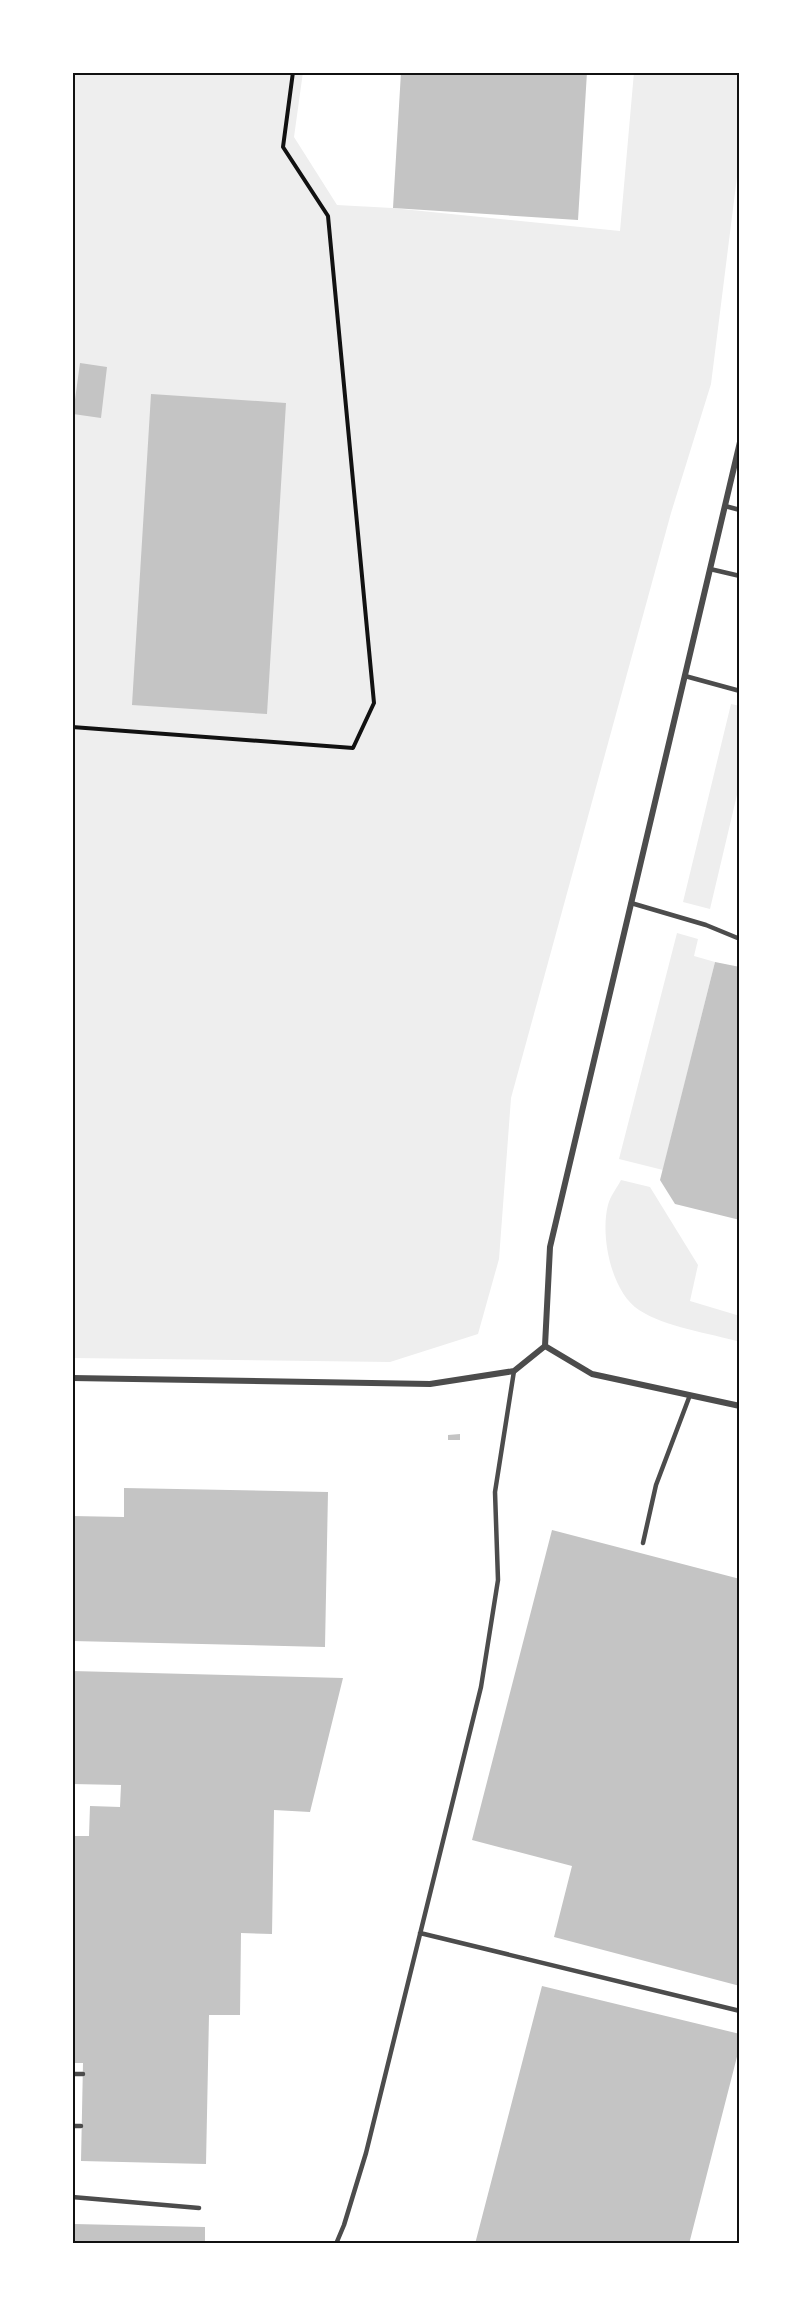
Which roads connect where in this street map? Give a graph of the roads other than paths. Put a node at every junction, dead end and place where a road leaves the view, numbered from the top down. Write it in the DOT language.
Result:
graph roads {
  1 [pos="740,442"];
  2 [pos="725,506"];
  3 [pos="740,510"];
  4 [pos="710,568"];
  5 [pos="740,576"];
  6 [pos="685,676"];
  7 [pos="740,691"];
  8 [pos="631,903"];
  9 [pos="740,939"];
  10 [pos="545,1346"];
  11 [pos="514,1371"];
  12 [pos="72,1378"];
  13 [pos="690,1395"];
  14 [pos="740,1406"];
  15 [pos="643,1543"];
  16 [pos="420,1933"];
  17 [pos="740,2011"];
  18 [pos="72,2074"];
  19 [pos="82,2074"];
  20 [pos="72,2126"];
  21 [pos="81,2126"];
  22 [pos="72,2197"];
  23 [pos="199,2208"];
  24 [pos="336,2244"];
  1 -- 2 [label="street"];
  2 -- 3 [label="lane"];
  2 -- 4 [label="street"];
  4 -- 5 [label="lane"];
  4 -- 6 [label="street"];
  6 -- 7 [label="lane"];
  6 -- 8 [label="street"];
  8 -- 9 [label="lane"];
  8 -- 10 [label="street"];
  10 -- 11 [label="street"];
  10 -- 13 [label="street"];
  11 -- 12 [label="street"];
  11 -- 16 [label="lane"];
  13 -- 14 [label="street"];
  13 -- 15 [label="lane"];
  16 -- 17 [label="lane"];
  16 -- 24 [label="lane"];
  18 -- 19 [label="lane"];
  20 -- 21 [label="lane"];
  22 -- 23 [label="lane"];
}
